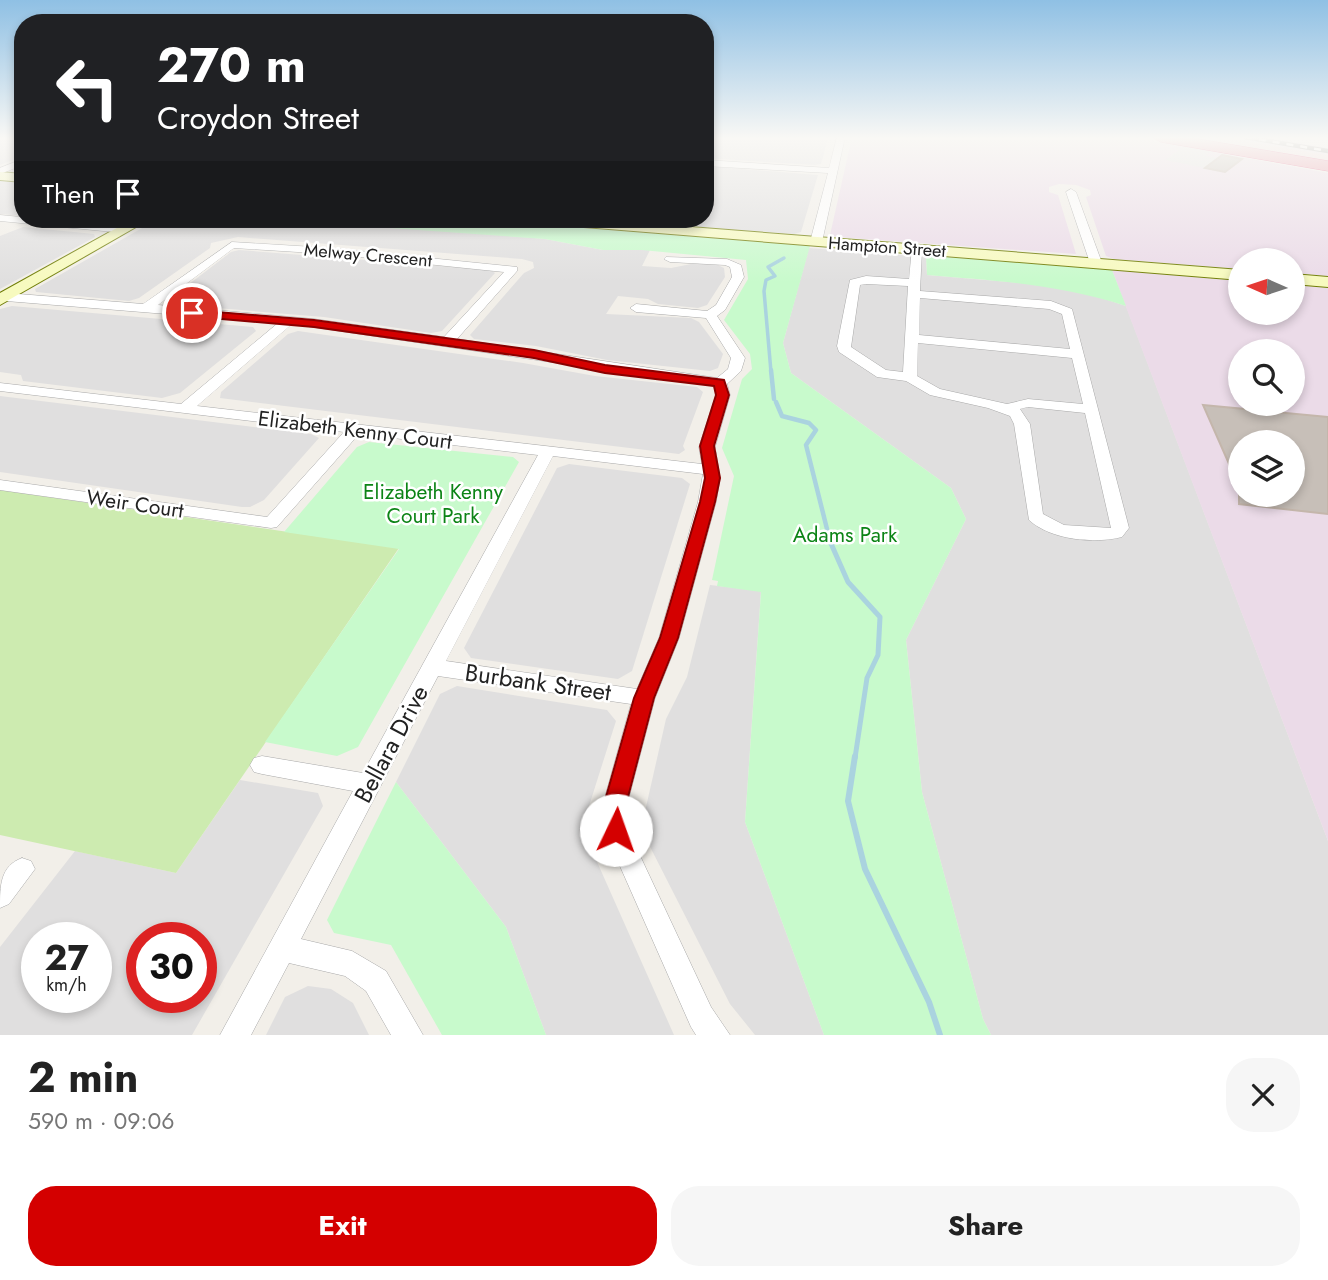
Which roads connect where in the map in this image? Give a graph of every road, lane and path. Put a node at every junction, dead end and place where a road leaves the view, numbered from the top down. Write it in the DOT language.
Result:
graph roads {
  1 [pos="830,185"];
  2 [pos="1072,192"];
  3 [pos="104,228"];
  4 [pos="127,228"];
  5 [pos="706,228"];
  6 [pos="124,230"];
  7 [pos="816,242"];
  8 [pos="916,250"];
  9 [pos="670,259"];
  10 [pos="1096,263"];
  11 [pos="1228,274"];
  12 [pos="1306,280"];
  13 [pos="1328,282"];
  14 [pos="914,289"];
  15 [pos="3,299"];
  16 [pos="636,308"];
  17 [pos="144,309"];
  18 [pos="710,315"];
  19 [pos="288,321"];
  20 [pos="912,338"];
  21 [pos="447,342"];
  22 [pos="1078,354"];
  23 [pos="910,377"];
  24 [pos="720,383"];
  25 [pos="0,387"];
  26 [pos="1007,408"];
  27 [pos="184,409"];
  28 [pos="1091,409"];
  29 [pos="354,430"];
  30 [pos="547,452"];
  31 [pos="711,470"];
  32 [pos="0,485"];
  33 [pos="432,667"];
  34 [pos="644,698"];
  35 [pos="262,765"];
  36 [pos="369,784"];
  37 [pos="22,869"];
  38 [pos="0,897"];
  39 [pos="283,948"];
  40 [pos="235,1035"];
  41 [pos="408,1035"];
  42 [pos="715,1035"];
  1 -- 7 [label="street"];
  2 -- 10 [label="street"];
  3 -- 6 [label="street"];
  4 -- 6 [label="street"];
  5 -- 7 [label="street, Hampton Street"];
  6 -- 15 [label="street"];
  7 -- 8 [label="street, Hampton Street"];
  8 -- 10 [label="street, Hampton Street"];
  8 -- 14 [label="street"];
  9 -- 18 [label="street"];
  10 -- 11 [label="street, Hampton Street"];
  12 -- 13 [label="street"];
  14 -- 20 [label="street"];
  14 -- 22 [label="street"];
  14 -- 23 [label="street"];
  15 -- 17 [label="street"];
  16 -- 18 [label="street"];
  17 -- 19 [label="street"];
  17 -- 21 [label="street, Melway Crescent"];
  18 -- 24 [label="street"];
  19 -- 21 [label="street"];
  19 -- 27 [label="street"];
  20 -- 22 [label="street"];
  20 -- 23 [label="street"];
  21 -- 24 [label="street"];
  22 -- 28 [label="street"];
  23 -- 26 [label="street"];
  24 -- 31 [label="street"];
  25 -- 27 [label="street, Elizabeth Kenny Court"];
  26 -- 28 [label="street"];
  26 -- 28 [label="street"];
  27 -- 29 [label="street, Elizabeth Kenny Court"];
  29 -- 30 [label="street, Elizabeth Kenny Court"];
  29 -- 32 [label="street, Weir Court"];
  30 -- 31 [label="street, Elizabeth Kenny Court"];
  30 -- 33 [label="street, Bellara Drive"];
  31 -- 34 [label="street"];
  33 -- 34 [label="street, Burbank Street"];
  33 -- 36 [label="street, Bellara Drive"];
  34 -- 42 [label="street"];
  35 -- 36 [label="street"];
  36 -- 39 [label="street, Bellara Drive"];
  37 -- 38 [label="street"];
  39 -- 40 [label="street, Bellara Drive"];
  39 -- 41 [label="street"];
}
